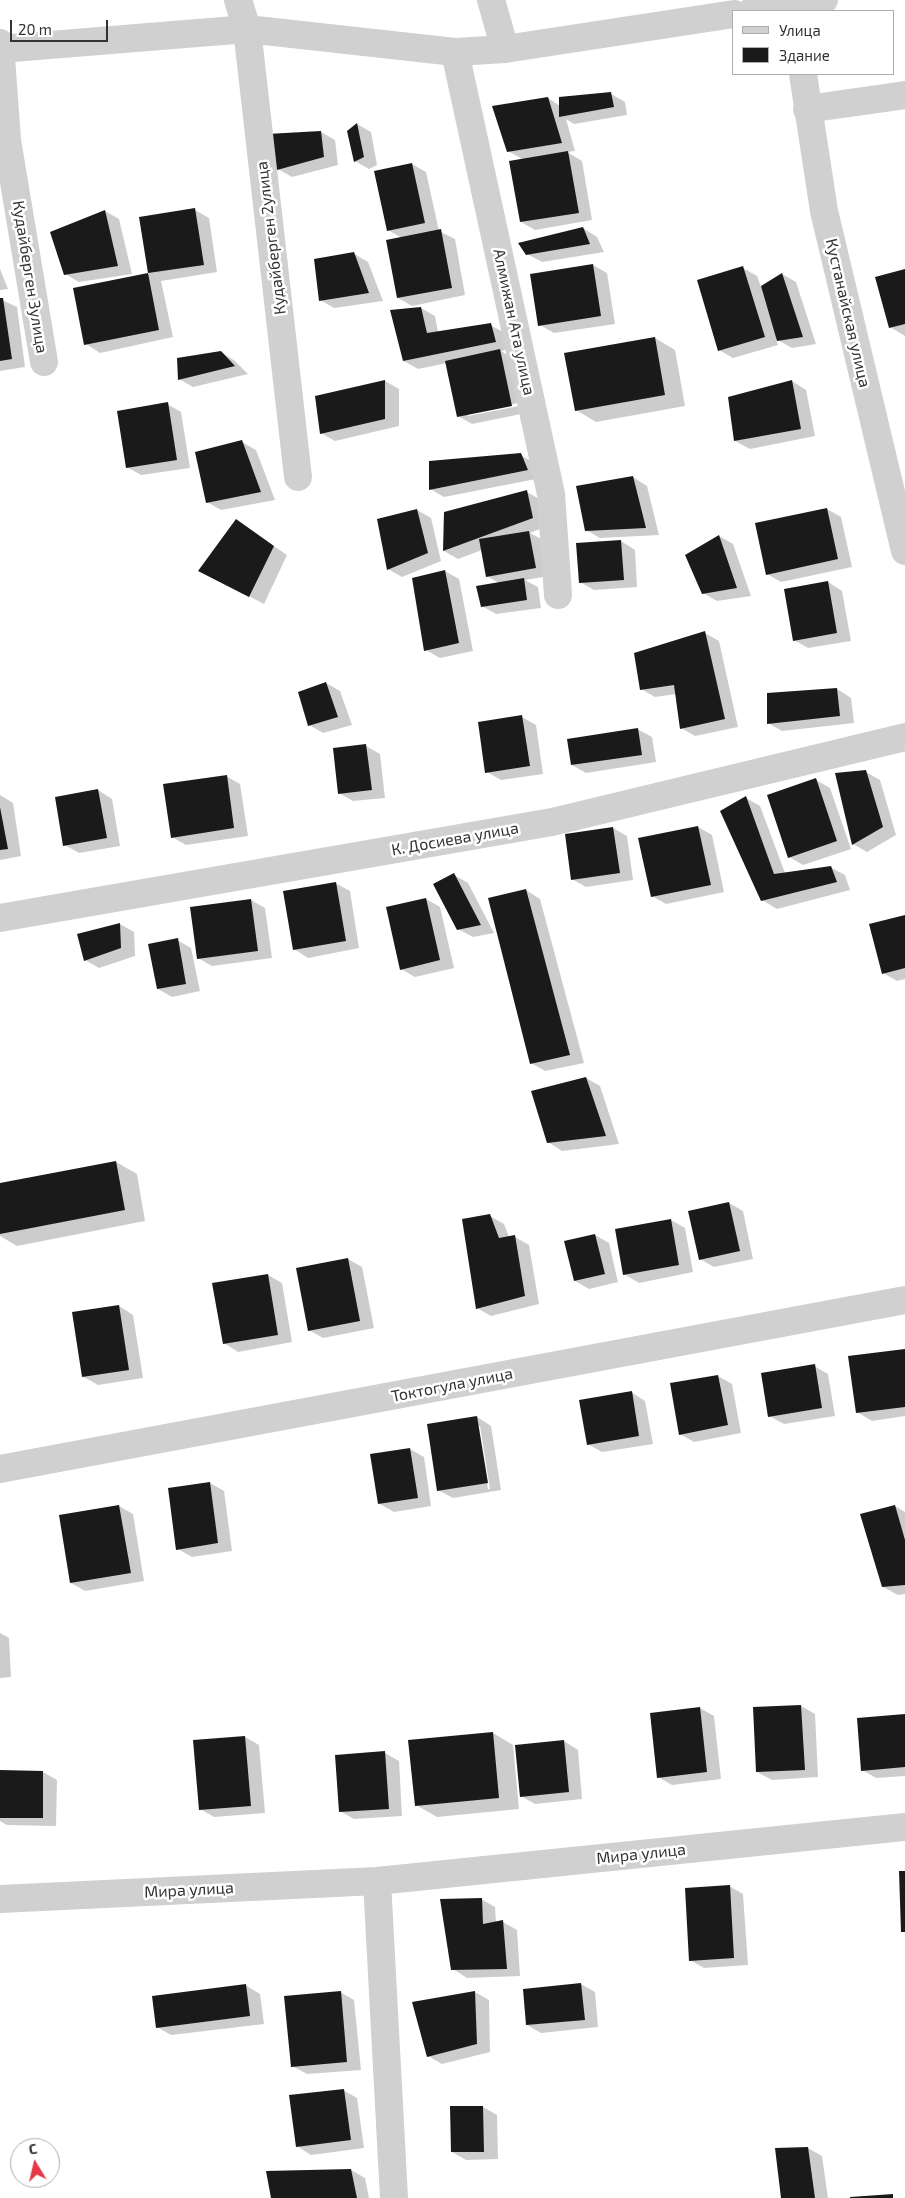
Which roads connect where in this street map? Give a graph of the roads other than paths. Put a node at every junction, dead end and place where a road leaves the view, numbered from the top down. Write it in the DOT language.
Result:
graph roads {
  1 [pos="238,0"];
  2 [pos="491,0"];
  3 [pos="824,0"];
  4 [pos="792,8"];
  5 [pos="765,10"];
  6 [pos="732,14"];
  7 [pos="247,29"];
  8 [pos="1,47"];
  9 [pos="505,49"];
  10 [pos="455,52"];
  11 [pos="803,75"];
  12 [pos="905,94"];
  13 [pos="807,109"];
  14 [pos="44,362"];
  15 [pos="298,478"];
  16 [pos="905,551"];
  17 [pos="558,595"];
  18 [pos="905,737"];
  19 [pos="0,918"];
  20 [pos="905,1300"];
  21 [pos="0,1469"];
  22 [pos="905,1826"];
  23 [pos="378,1881"];
  24 [pos="0,1899"];
  25 [pos="394,2198"];
  1 -- 7 [label="street, Кудайберген 2улица"];
  2 -- 9 [label="street"];
  3 -- 4 [label="street"];
  4 -- 5 [label="street"];
  6 -- 9 [label="street"];
  7 -- 8 [label="street"];
  7 -- 10 [label="street"];
  7 -- 15 [label="street, Кудайберген 2улица"];
  8 -- 14 [label="street, Кудайберген 3улица"];
  9 -- 10 [label="street"];
  10 -- 17 [label="street, Алмижан Ата улица"];
  11 -- 13 [label="street, Кустанайская улица"];
  12 -- 13 [label="street"];
  13 -- 16 [label="street, Кустанайская улица"];
  18 -- 19 [label="street, К. Досиева улица"];
  20 -- 21 [label="street, Токтогула улица"];
  22 -- 23 [label="street, Мира улица"];
  23 -- 24 [label="street, Мира улица"];
  23 -- 25 [label="street"];
}
